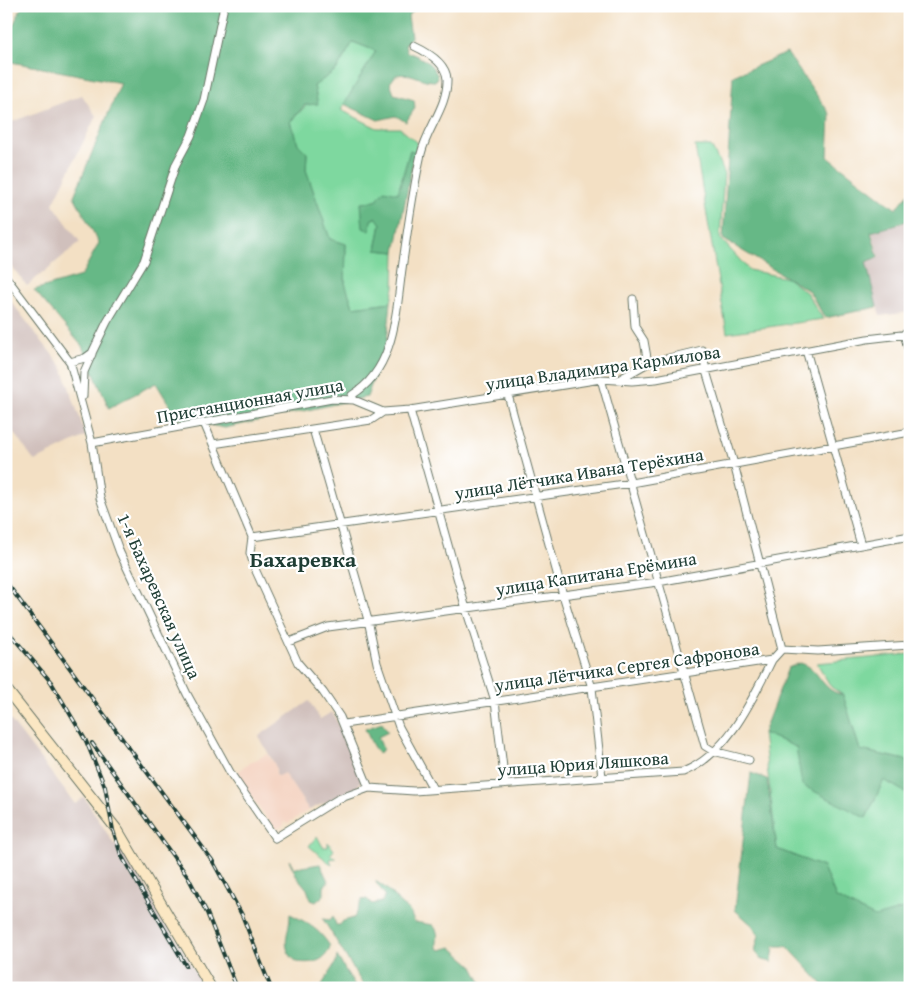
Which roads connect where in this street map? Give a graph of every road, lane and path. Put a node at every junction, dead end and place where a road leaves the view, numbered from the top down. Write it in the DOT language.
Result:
graph roads {
  1 [pos="224,6"];
  2 [pos="414,46"];
  3 [pos="6,277"];
  4 [pos="633,299"];
  5 [pos="907,334"];
  6 [pos="806,350"];
  7 [pos="92,353"];
  8 [pos="910,355"];
  9 [pos="70,362"];
  10 [pos="648,363"];
  11 [pos="706,371"];
  12 [pos="601,379"];
  13 [pos="620,380"];
  14 [pos="508,395"];
  15 [pos="354,400"];
  16 [pos="83,403"];
  17 [pos="410,410"];
  18 [pos="383,412"];
  19 [pos="204,423"];
  20 [pos="313,429"];
  21 [pos="910,432"];
  22 [pos="92,443"];
  23 [pos="213,444"];
  24 [pos="834,447"];
  25 [pos="734,464"];
  26 [pos="630,483"];
  27 [pos="536,497"];
  28 [pos="438,511"];
  29 [pos="340,526"];
  30 [pos="910,536"];
  31 [pos="252,537"];
  32 [pos="861,545"];
  33 [pos="761,562"];
  34 [pos="658,582"];
  35 [pos="563,595"];
  36 [pos="466,609"];
  37 [pos="368,620"];
  38 [pos="289,642"];
  39 [pos="910,644"];
  40 [pos="782,649"];
  41 [pos="772,660"];
  42 [pos="684,675"];
  43 [pos="592,688"];
  44 [pos="6,689"];
  45 [pos="495,701"];
  46 [pos="395,716"];
  47 [pos="344,724"];
  48 [pos="713,751"];
  49 [pos="749,760"];
  50 [pos="602,778"];
  51 [pos="505,784"];
  52 [pos="368,788"];
  53 [pos="433,788"];
  54 [pos="211,988"];
  1 -- 7 [label="street"];
  2 -- 15 [label="street, Пристанционная улица"];
  3 -- 9 [label="street, 1-я Бахаревская улица"];
  4 -- 10 [label="street"];
  5 -- 6 [label="street, улица Владимира Кармилова"];
  5 -- 8 [label="street"];
  6 -- 11 [label="street, улица Владимира Кармилова"];
  6 -- 24 [label="street"];
  7 -- 9 [label="street"];
  7 -- 16 [label="street"];
  9 -- 16 [label="street, 1-я Бахаревская улица"];
  10 -- 11 [label="street"];
  10 -- 13 [label="street"];
  11 -- 13 [label="street, улица Владимира Кармилова"];
  11 -- 25 [label="street"];
  12 -- 13 [label="street, улица Владимира Кармилова"];
  12 -- 14 [label="street, улица Владимира Кармилова"];
  12 -- 26 [label="street"];
  14 -- 17 [label="street, улица Владимира Кармилова"];
  14 -- 27 [label="street"];
  15 -- 18 [label="street"];
  15 -- 19 [label="street, Пристанционная улица"];
  16 -- 22 [label="street, 1-я Бахаревская улица"];
  17 -- 18 [label="street, улица Владимира Кармилова"];
  17 -- 28 [label="street"];
  18 -- 20 [label="street, улица Владимира Кармилова"];
  19 -- 22 [label="street, Пристанционная улица"];
  19 -- 23 [label="street"];
  20 -- 23 [label="street, улица Владимира Кармилова"];
  20 -- 29 [label="street"];
  21 -- 24 [label="street, улица Лётчика Ивана Терёхина"];
  22 -- 52 [label="street, 1-я Бахаревская улица"];
  23 -- 31 [label="street"];
  24 -- 25 [label="street, улица Лётчика Ивана Терёхина"];
  24 -- 32 [label="street"];
  25 -- 26 [label="street, улица Лётчика Ивана Терёхина"];
  25 -- 33 [label="street"];
  26 -- 27 [label="street, улица Лётчика Ивана Терёхина"];
  26 -- 34 [label="street"];
  27 -- 28 [label="street, улица Лётчика Ивана Терёхина"];
  27 -- 35 [label="street"];
  28 -- 29 [label="street, улица Лётчика Ивана Терёхина"];
  28 -- 36 [label="street"];
  29 -- 31 [label="street, улица Лётчика Ивана Терёхина"];
  29 -- 37 [label="street"];
  30 -- 32 [label="street, улица Капитана Ерёмина"];
  31 -- 38 [label="street"];
  32 -- 33 [label="street, улица Капитана Ерёмина"];
  33 -- 34 [label="street, улица Капитана Ерёмина"];
  33 -- 40 [label="street"];
  34 -- 35 [label="street, улица Капитана Ерёмина"];
  34 -- 42 [label="street"];
  35 -- 36 [label="street, улица Капитана Ерёмина"];
  35 -- 43 [label="street"];
  36 -- 37 [label="street, улица Капитана Ерёмина"];
  36 -- 45 [label="street"];
  37 -- 38 [label="street, улица Капитана Ерёмина"];
  37 -- 46 [label="street"];
  38 -- 47 [label="street"];
  39 -- 40 [label="street, улица Лётчика Сергея Сафронова"];
  40 -- 41 [label="street, улица Лётчика Сергея Сафронова"];
  41 -- 42 [label="street, улица Лётчика Сергея Сафронова"];
  41 -- 48 [label="street, улица Юрия Ляшкова"];
  42 -- 43 [label="street, улица Лётчика Сергея Сафронова"];
  42 -- 48 [label="street"];
  43 -- 45 [label="street, улица Лётчика Сергея Сафронова"];
  43 -- 50 [label="street"];
  44 -- 54 [label="main road"];
  45 -- 46 [label="street, улица Лётчика Сергея Сафронова"];
  45 -- 51 [label="street"];
  46 -- 47 [label="street, улица Лётчика Сергея Сафронова"];
  46 -- 53 [label="street"];
  47 -- 52 [label="street"];
  48 -- 49 [label="street"];
  48 -- 50 [label="street, улица Юрия Ляшкова"];
  50 -- 51 [label="street, улица Юрия Ляшкова"];
  51 -- 53 [label="street, улица Юрия Ляшкова"];
  52 -- 53 [label="street, улица Юрия Ляшкова"];
}
